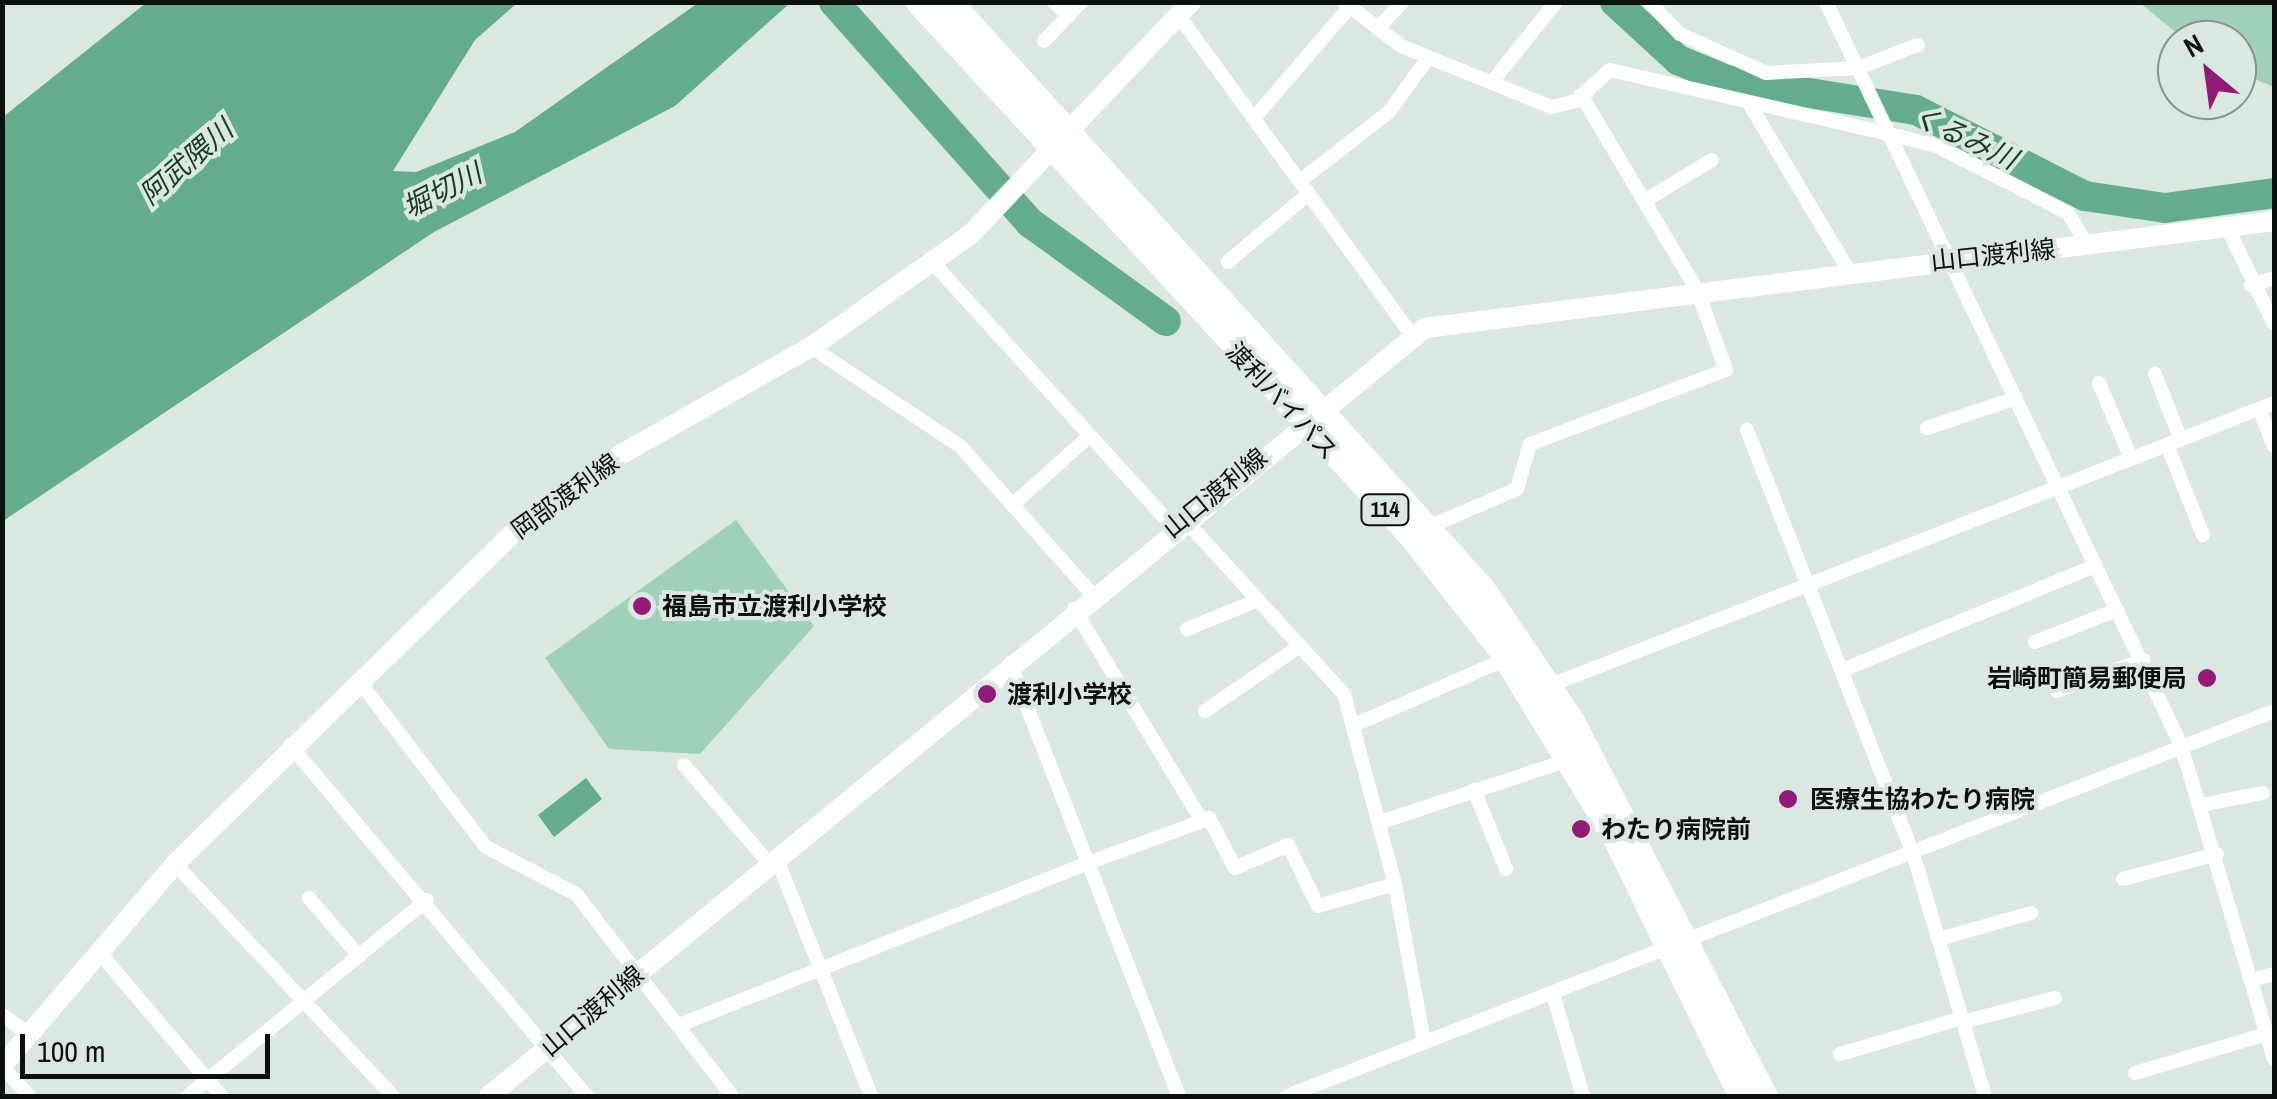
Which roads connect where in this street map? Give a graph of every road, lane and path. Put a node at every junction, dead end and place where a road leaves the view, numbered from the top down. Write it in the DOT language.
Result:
graph roads {
  1 [pos="918,2"];
  2 [pos="950,2"];
  3 [pos="1054,2"];
  4 [pos="1080,2"];
  5 [pos="1402,2"];
  6 [pos="1649,2"];
  7 [pos="1826,2"];
  8 [pos="1555,3"];
  9 [pos="1349,4"];
  10 [pos="1185,9"];
  11 [pos="1068,16"];
  12 [pos="1378,28"];
  13 [pos="1044,41"];
  14 [pos="1918,45"];
  15 [pos="1428,58"];
  16 [pos="1858,68"];
  17 [pos="1492,82"];
  18 [pos="1581,95"];
  19 [pos="1750,105"];
  20 [pos="1255,117"];
  21 [pos="1072,132"];
  22 [pos="1888,134"];
  23 [pos="1052,152"];
  24 [pos="1712,160"];
  25 [pos="1305,187"];
  26 [pos="1646,200"];
  27 [pos="2274,221"];
  28 [pos="2229,231"];
  29 [pos="2087,245"];
  30 [pos="1949,258"];
  31 [pos="1228,262"];
  32 [pos="933,263"];
  33 [pos="1849,271"];
  34 [pos="2274,278"];
  35 [pos="2250,285"];
  36 [pos="1697,290"];
  37 [pos="2274,324"];
  38 [pos="1412,335"];
  39 [pos="811,347"];
  40 [pos="2155,374"];
  41 [pos="2098,382"];
  42 [pos="2016,398"];
  43 [pos="2274,403"];
  44 [pos="2259,409"];
  45 [pos="1312,416"];
  46 [pos="1927,428"];
  47 [pos="1747,430"];
  48 [pos="1086,439"];
  49 [pos="2174,443"];
  50 [pos="2274,446"];
  51 [pos="2131,458"];
  52 [pos="2058,485"];
  53 [pos="1016,502"];
  54 [pos="1178,523"];
  55 [pos="1432,525"];
  56 [pos="2203,536"];
  57 [pos="2095,566"];
  58 [pos="1811,586"];
  59 [pos="1092,594"];
  60 [pos="1258,600"];
  61 [pos="1074,609"];
  62 [pos="2117,610"];
  63 [pos="1187,629"];
  64 [pos="2035,642"];
  65 [pos="1300,646"];
  66 [pos="1506,659"];
  67 [pos="2144,660"];
  68 [pos="1010,663"];
  69 [pos="1845,668"];
  70 [pos="359,681"];
  71 [pos="1551,685"];
  72 [pos="2058,691"];
  73 [pos="1205,711"];
  74 [pos="2274,711"];
  75 [pos="1359,723"];
  76 [pos="290,744"];
  77 [pos="2181,745"];
  78 [pos="1571,759"];
  79 [pos="684,765"];
  80 [pos="1474,790"];
  81 [pos="2263,793"];
  82 [pos="2202,805"];
  83 [pos="1202,821"];
  84 [pos="1384,821"];
  85 [pos="1912,850"];
  86 [pos="2217,854"];
  87 [pos="772,860"];
  88 [pos="1088,863"];
  89 [pos="176,864"];
  90 [pos="1506,869"];
  91 [pos="2124,880"];
  92 [pos="1395,884"];
  93 [pos="309,898"];
  94 [pos="427,900"];
  95 [pos="2030,913"];
  96 [pos="1939,939"];
  97 [pos="1677,942"];
  98 [pos="99,952"];
  99 [pos="359,956"];
  100 [pos="822,969"];
  101 [pos="2274,974"];
  102 [pos="636,975"];
  103 [pos="2252,980"];
  104 [pos="1552,994"];
  105 [pos="2055,998"];
  106 [pos="304,1001"];
  107 [pos="2,1015"];
  108 [pos="1963,1020"];
  109 [pos="679,1025"];
  110 [pos="2267,1034"];
  111 [pos="32,1036"];
  112 [pos="1424,1042"];
  113 [pos="548,1048"];
  114 [pos="1840,1054"];
  115 [pos="2274,1059"];
  116 [pos="2,1066"];
  117 [pos="2136,1072"];
  118 [pos="207,1080"];
  119 [pos="29,1096"];
  120 [pos="188,1096"];
  121 [pos="221,1096"];
  122 [pos="394,1096"];
  123 [pos="489,1096"];
  124 [pos="588,1096"];
  125 [pos="732,1096"];
  126 [pos="871,1096"];
  127 [pos="1179,1096"];
  128 [pos="1287,1096"];
  129 [pos="1583,1096"];
  130 [pos="1742,1096"];
  131 [pos="1764,1096"];
  132 [pos="1985,1096"];
  1 -- 23 [label="highway, 渡利バイパス / 114"];
  2 -- 21 [label="highway, 渡利バイパス / 114"];
  3 -- 11 [label="street"];
  4 -- 11 [label="street"];
  5 -- 12 [label="street"];
  6 -- 16 [label="street"];
  7 -- 16 [label="street"];
  8 -- 17 [label="street"];
  9 -- 12 [label="street"];
  9 -- 20 [label="street"];
  10 -- 20 [label="street"];
  10 -- 21 [label="main road, 岡部渡利線"];
  11 -- 13 [label="street"];
  12 -- 15 [label="street"];
  14 -- 16 [label="street"];
  15 -- 17 [label="street"];
  15 -- 25 [label="street"];
  16 -- 22 [label="street"];
  17 -- 18 [label="street"];
  18 -- 19 [label="street"];
  18 -- 26 [label="street"];
  19 -- 22 [label="street"];
  19 -- 33 [label="street"];
  20 -- 25 [label="street"];
  21 -- 23 [label="main road, 岡部渡利線"];
  21 -- 45 [label="highway, 渡利バイパス / 114"];
  22 -- 29 [label="street"];
  22 -- 30 [label="street"];
  23 -- 32 [label="main road, 岡部渡利線"];
  23 -- 45 [label="highway, 渡利バイパス / 114"];
  24 -- 26 [label="street"];
  25 -- 31 [label="street"];
  25 -- 38 [label="street"];
  26 -- 36 [label="street"];
  27 -- 28 [label="main road, 山口渡利線"];
  28 -- 29 [label="main road, 山口渡利線"];
  28 -- 35 [label="street"];
  29 -- 30 [label="main road, 山口渡利線"];
  30 -- 33 [label="main road, 山口渡利線"];
  30 -- 42 [label="street"];
  32 -- 39 [label="main road, 岡部渡利線"];
  32 -- 48 [label="street"];
  33 -- 36 [label="main road, 山口渡利線"];
  34 -- 35 [label="street"];
  35 -- 37 [label="street"];
  36 -- 38 [label="main road, 山口渡利線"];
  36 -- 55 [label="street"];
  38 -- 45 [label="main road, 山口渡利線"];
  39 -- 53 [label="street"];
  39 -- 70 [label="main road, 岡部渡利線"];
  40 -- 49 [label="street"];
  41 -- 51 [label="street"];
  42 -- 46 [label="street"];
  42 -- 52 [label="street"];
  43 -- 44 [label="street"];
  44 -- 49 [label="street"];
  44 -- 50 [label="street"];
  45 -- 54 [label="main road, 山口渡利線"];
  45 -- 55 [label="highway, 渡利バイパス / 114"];
  45 -- 66 [label="highway, 渡利バイパス / 114"];
  47 -- 58 [label="street"];
  48 -- 53 [label="street"];
  48 -- 54 [label="street"];
  49 -- 51 [label="street"];
  49 -- 56 [label="street"];
  51 -- 52 [label="street"];
  52 -- 57 [label="street"];
  52 -- 58 [label="street"];
  53 -- 59 [label="street"];
  54 -- 59 [label="main road, 山口渡利線"];
  54 -- 60 [label="street"];
  55 -- 71 [label="highway, 渡利バイパス / 114"];
  57 -- 62 [label="street"];
  57 -- 69 [label="street"];
  58 -- 69 [label="street"];
  58 -- 71 [label="street"];
  59 -- 61 [label="main road, 山口渡利線"];
  60 -- 63 [label="street"];
  60 -- 65 [label="street"];
  61 -- 68 [label="main road, 山口渡利線"];
  61 -- 83 [label="street"];
  62 -- 64 [label="street"];
  62 -- 67 [label="street"];
  65 -- 73 [label="street"];
  65 -- 75 [label="street"];
  66 -- 75 [label="street"];
  66 -- 78 [label="highway, 渡利バイパス / 114"];
  67 -- 72 [label="street"];
  67 -- 77 [label="street"];
  68 -- 87 [label="main road, 山口渡利線"];
  68 -- 88 [label="street"];
  69 -- 85 [label="street"];
  70 -- 76 [label="main road, 岡部渡利線"];
  70 -- 102 [label="street"];
  71 -- 97 [label="highway, 渡利バイパス / 114"];
  74 -- 77 [label="street"];
  75 -- 84 [label="street"];
  76 -- 89 [label="main road, 岡部渡利線"];
  76 -- 94 [label="street"];
  77 -- 82 [label="street"];
  77 -- 85 [label="street"];
  78 -- 80 [label="street"];
  78 -- 97 [label="highway, 渡利バイパス / 114"];
  79 -- 87 [label="street"];
  80 -- 84 [label="street"];
  80 -- 90 [label="street"];
  81 -- 82 [label="street"];
  82 -- 86 [label="street"];
  83 -- 88 [label="street"];
  83 -- 92 [label="street"];
  84 -- 92 [label="street"];
  85 -- 96 [label="street"];
  85 -- 97 [label="street"];
  86 -- 91 [label="street"];
  86 -- 103 [label="street"];
  87 -- 100 [label="street"];
  87 -- 102 [label="main road, 山口渡利線"];
  88 -- 100 [label="street"];
  88 -- 127 [label="street"];
  89 -- 98 [label="main road, 岡部渡利線"];
  89 -- 106 [label="street"];
  92 -- 112 [label="street"];
  93 -- 99 [label="street"];
  94 -- 99 [label="street"];
  94 -- 113 [label="street"];
  95 -- 96 [label="street"];
  96 -- 108 [label="street"];
  97 -- 104 [label="street"];
  97 -- 130 [label="highway, 渡利バイパス / 114"];
  97 -- 131 [label="highway, 渡利バイパス / 114"];
  98 -- 111 [label="main road, 岡部渡利線"];
  98 -- 118 [label="street"];
  99 -- 106 [label="street"];
  100 -- 109 [label="street"];
  100 -- 126 [label="street"];
  101 -- 103 [label="street"];
  102 -- 109 [label="street"];
  102 -- 113 [label="main road, 山口渡利線"];
  103 -- 110 [label="street"];
  104 -- 112 [label="street"];
  104 -- 129 [label="street"];
  105 -- 108 [label="street"];
  106 -- 118 [label="street"];
  106 -- 122 [label="street"];
  107 -- 111 [label="street"];
  108 -- 114 [label="street"];
  108 -- 132 [label="street"];
  109 -- 125 [label="street"];
  110 -- 115 [label="street"];
  110 -- 117 [label="street"];
  111 -- 116 [label="main road, 岡部渡利線"];
  112 -- 128 [label="street"];
  113 -- 123 [label="main road, 山口渡利線"];
  113 -- 124 [label="street"];
  116 -- 119 [label="street"];
  118 -- 120 [label="street"];
  118 -- 121 [label="street"];
}
